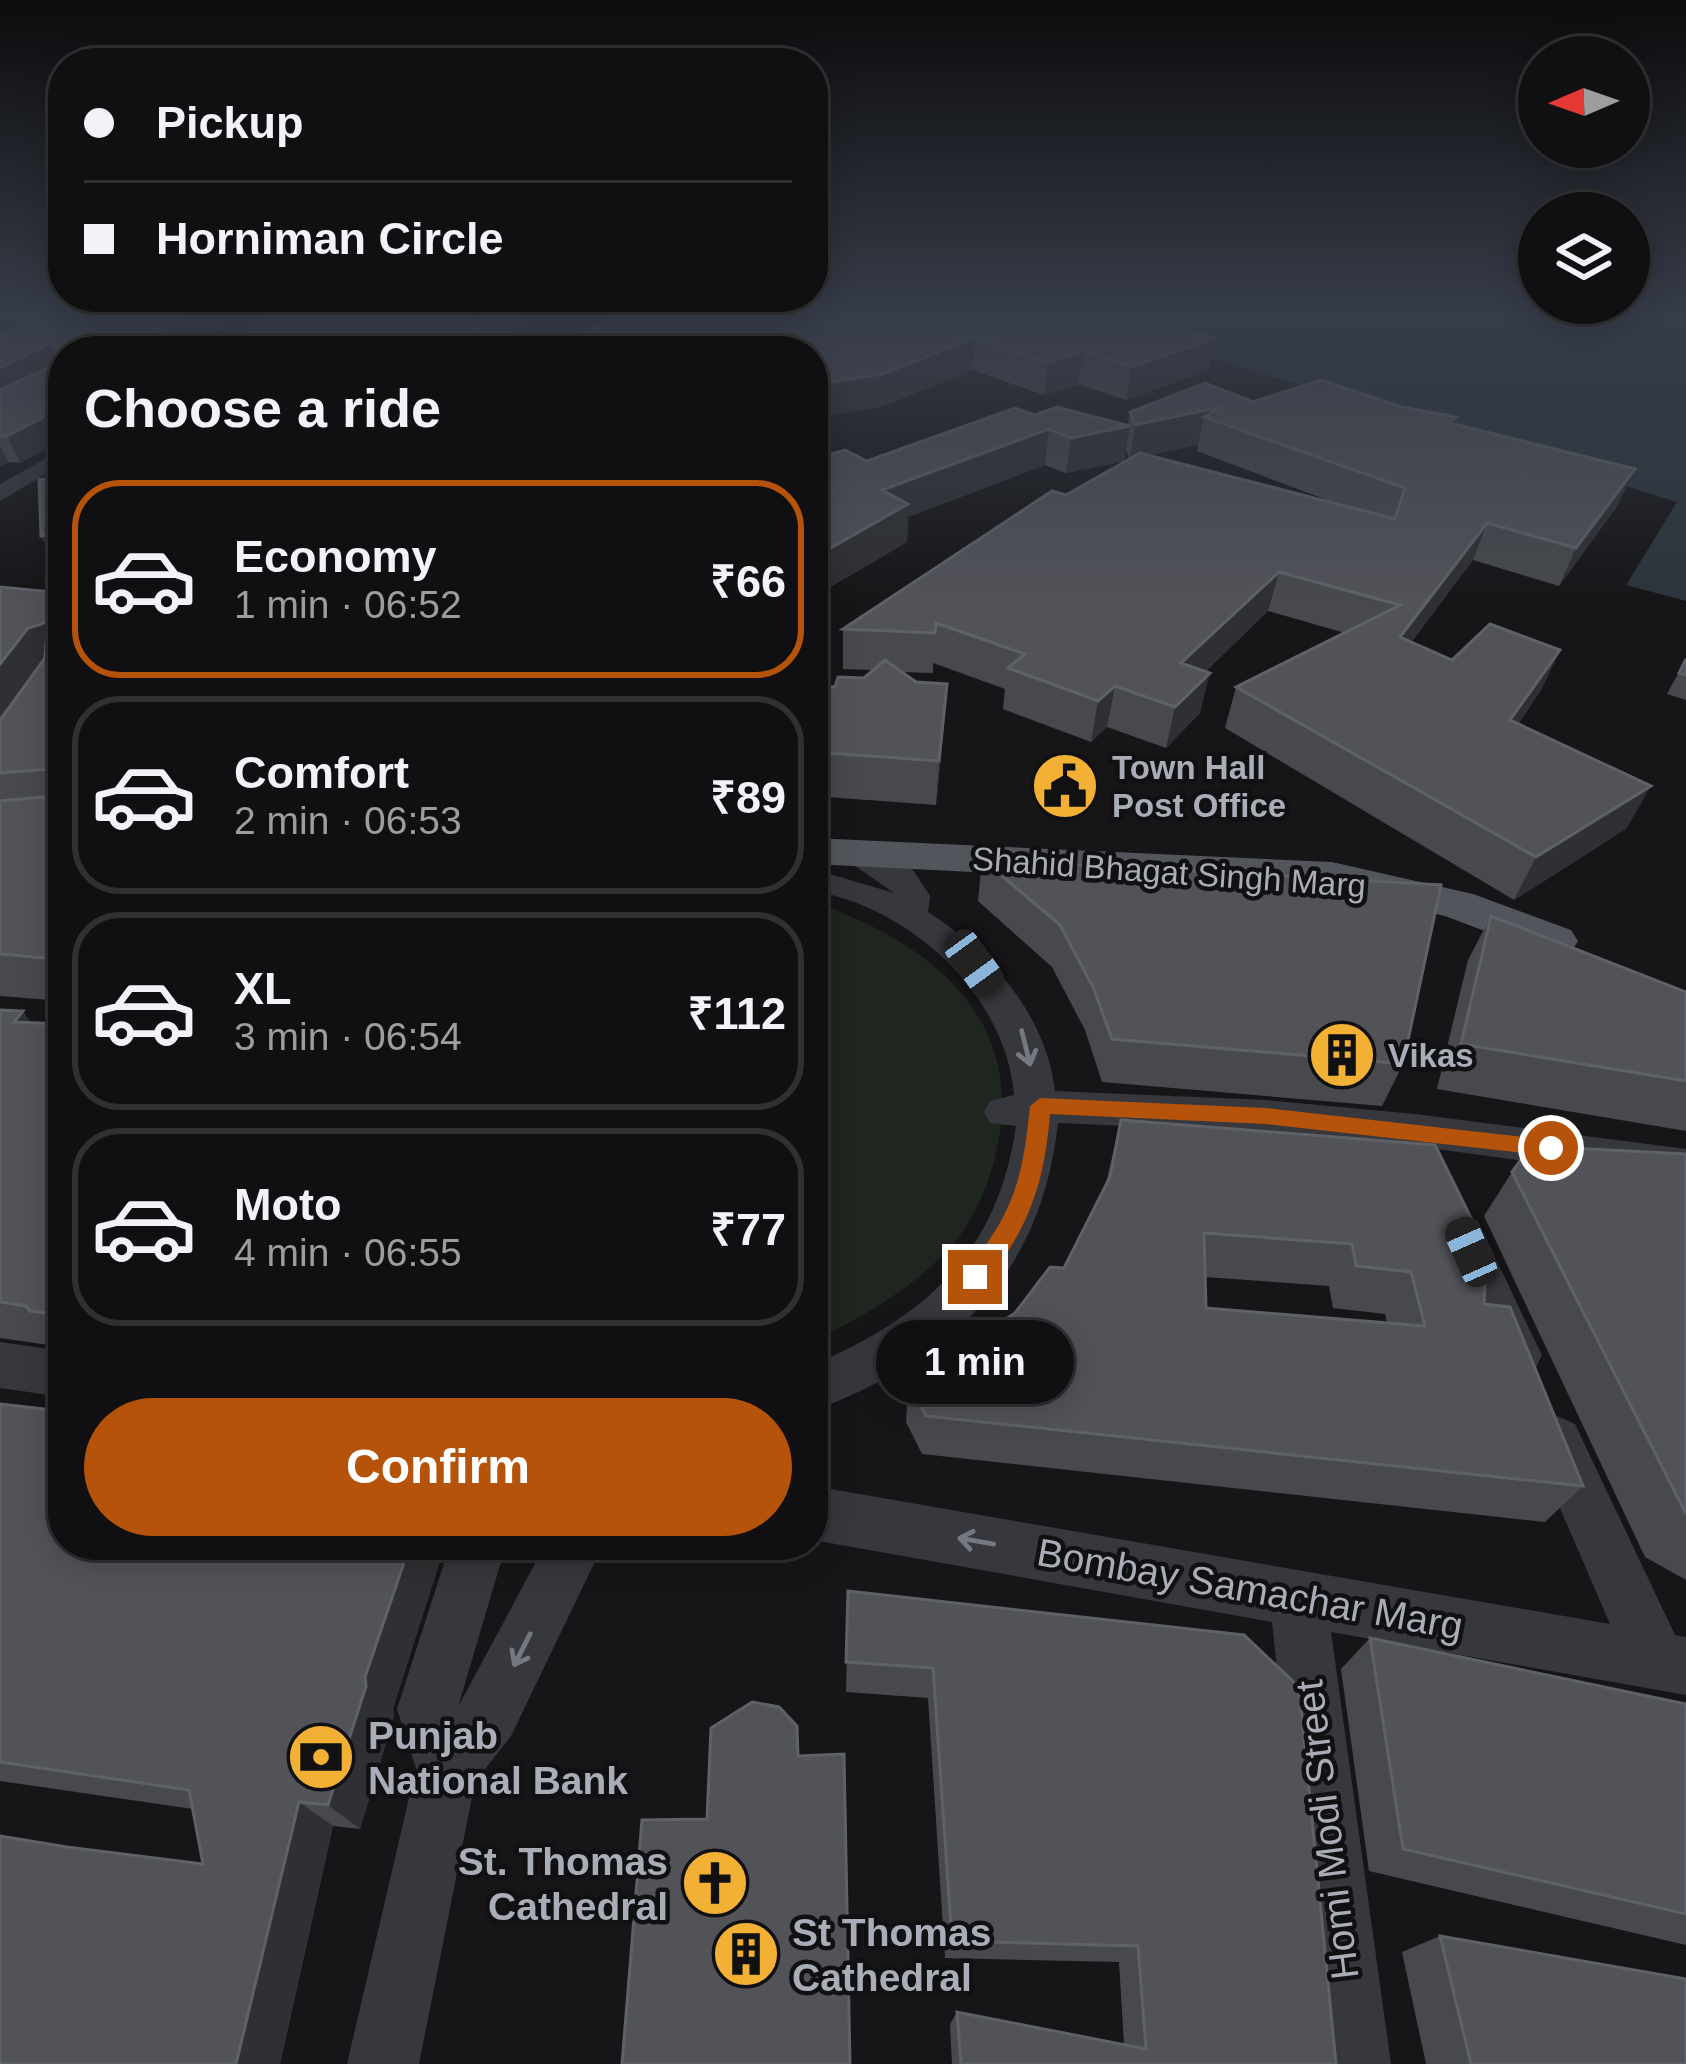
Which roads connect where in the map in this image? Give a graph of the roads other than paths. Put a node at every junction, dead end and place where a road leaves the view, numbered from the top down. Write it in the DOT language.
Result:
graph roads {
  1 [pos="48,464"];
  2 [pos="0,494"];
  3 [pos="828,852"];
  4 [pos="860,854"];
  5 [pos="828,878"];
  6 [pos="905,896"];
  7 [pos="1451,914"];
  8 [pos="1585,966"];
  9 [pos="1023,1109"];
  10 [pos="1431,1165"];
  11 [pos="1686,1166"];
  12 [pos="0,1365"];
  13 [pos="48,1372"];
  14 [pos="828,1382"];
  15 [pos="828,1516"];
  16 [pos="473,1560"];
  17 [pos="568,1560"];
  18 [pos="1298,1597"];
  19 [pos="1671,1664"];
  20 [pos="447,1768"];
  21 [pos="383,2064"];
  22 [pos="1355,2064"];
  1 -- 2 [label="street"];
  3 -- 4 [label="main road, Shahid Bhagat Singh Marg"];
  4 -- 6 [label="street"];
  4 -- 7 [label="main road, Shahid Bhagat Singh Marg"];
  5 -- 6 [label="main road, Shahid Bhagat Singh Marg"];
  6 -- 7 [label="main road, Shahid Bhagat Singh Marg"];
  6 -- 9 [label="street, one-way"];
  7 -- 8 [label="main road, Shahid Bhagat Singh Marg"];
  9 -- 10 [label="street"];
  9 -- 14 [label="street"];
  10 -- 11 [label="street"];
  10 -- 19 [label="street"];
  12 -- 13 [label="street"];
  18 -- 15 [label="street, Bombay Samachar Marg, one-way"];
  16 -- 20 [label="street"];
  17 -- 20 [label="street, one-way"];
  18 -- 19 [label="street, Bombay Samachar Marg"];
  18 -- 22 [label="street, Homi Modi Street"];
  20 -- 21 [label="street"];
}
